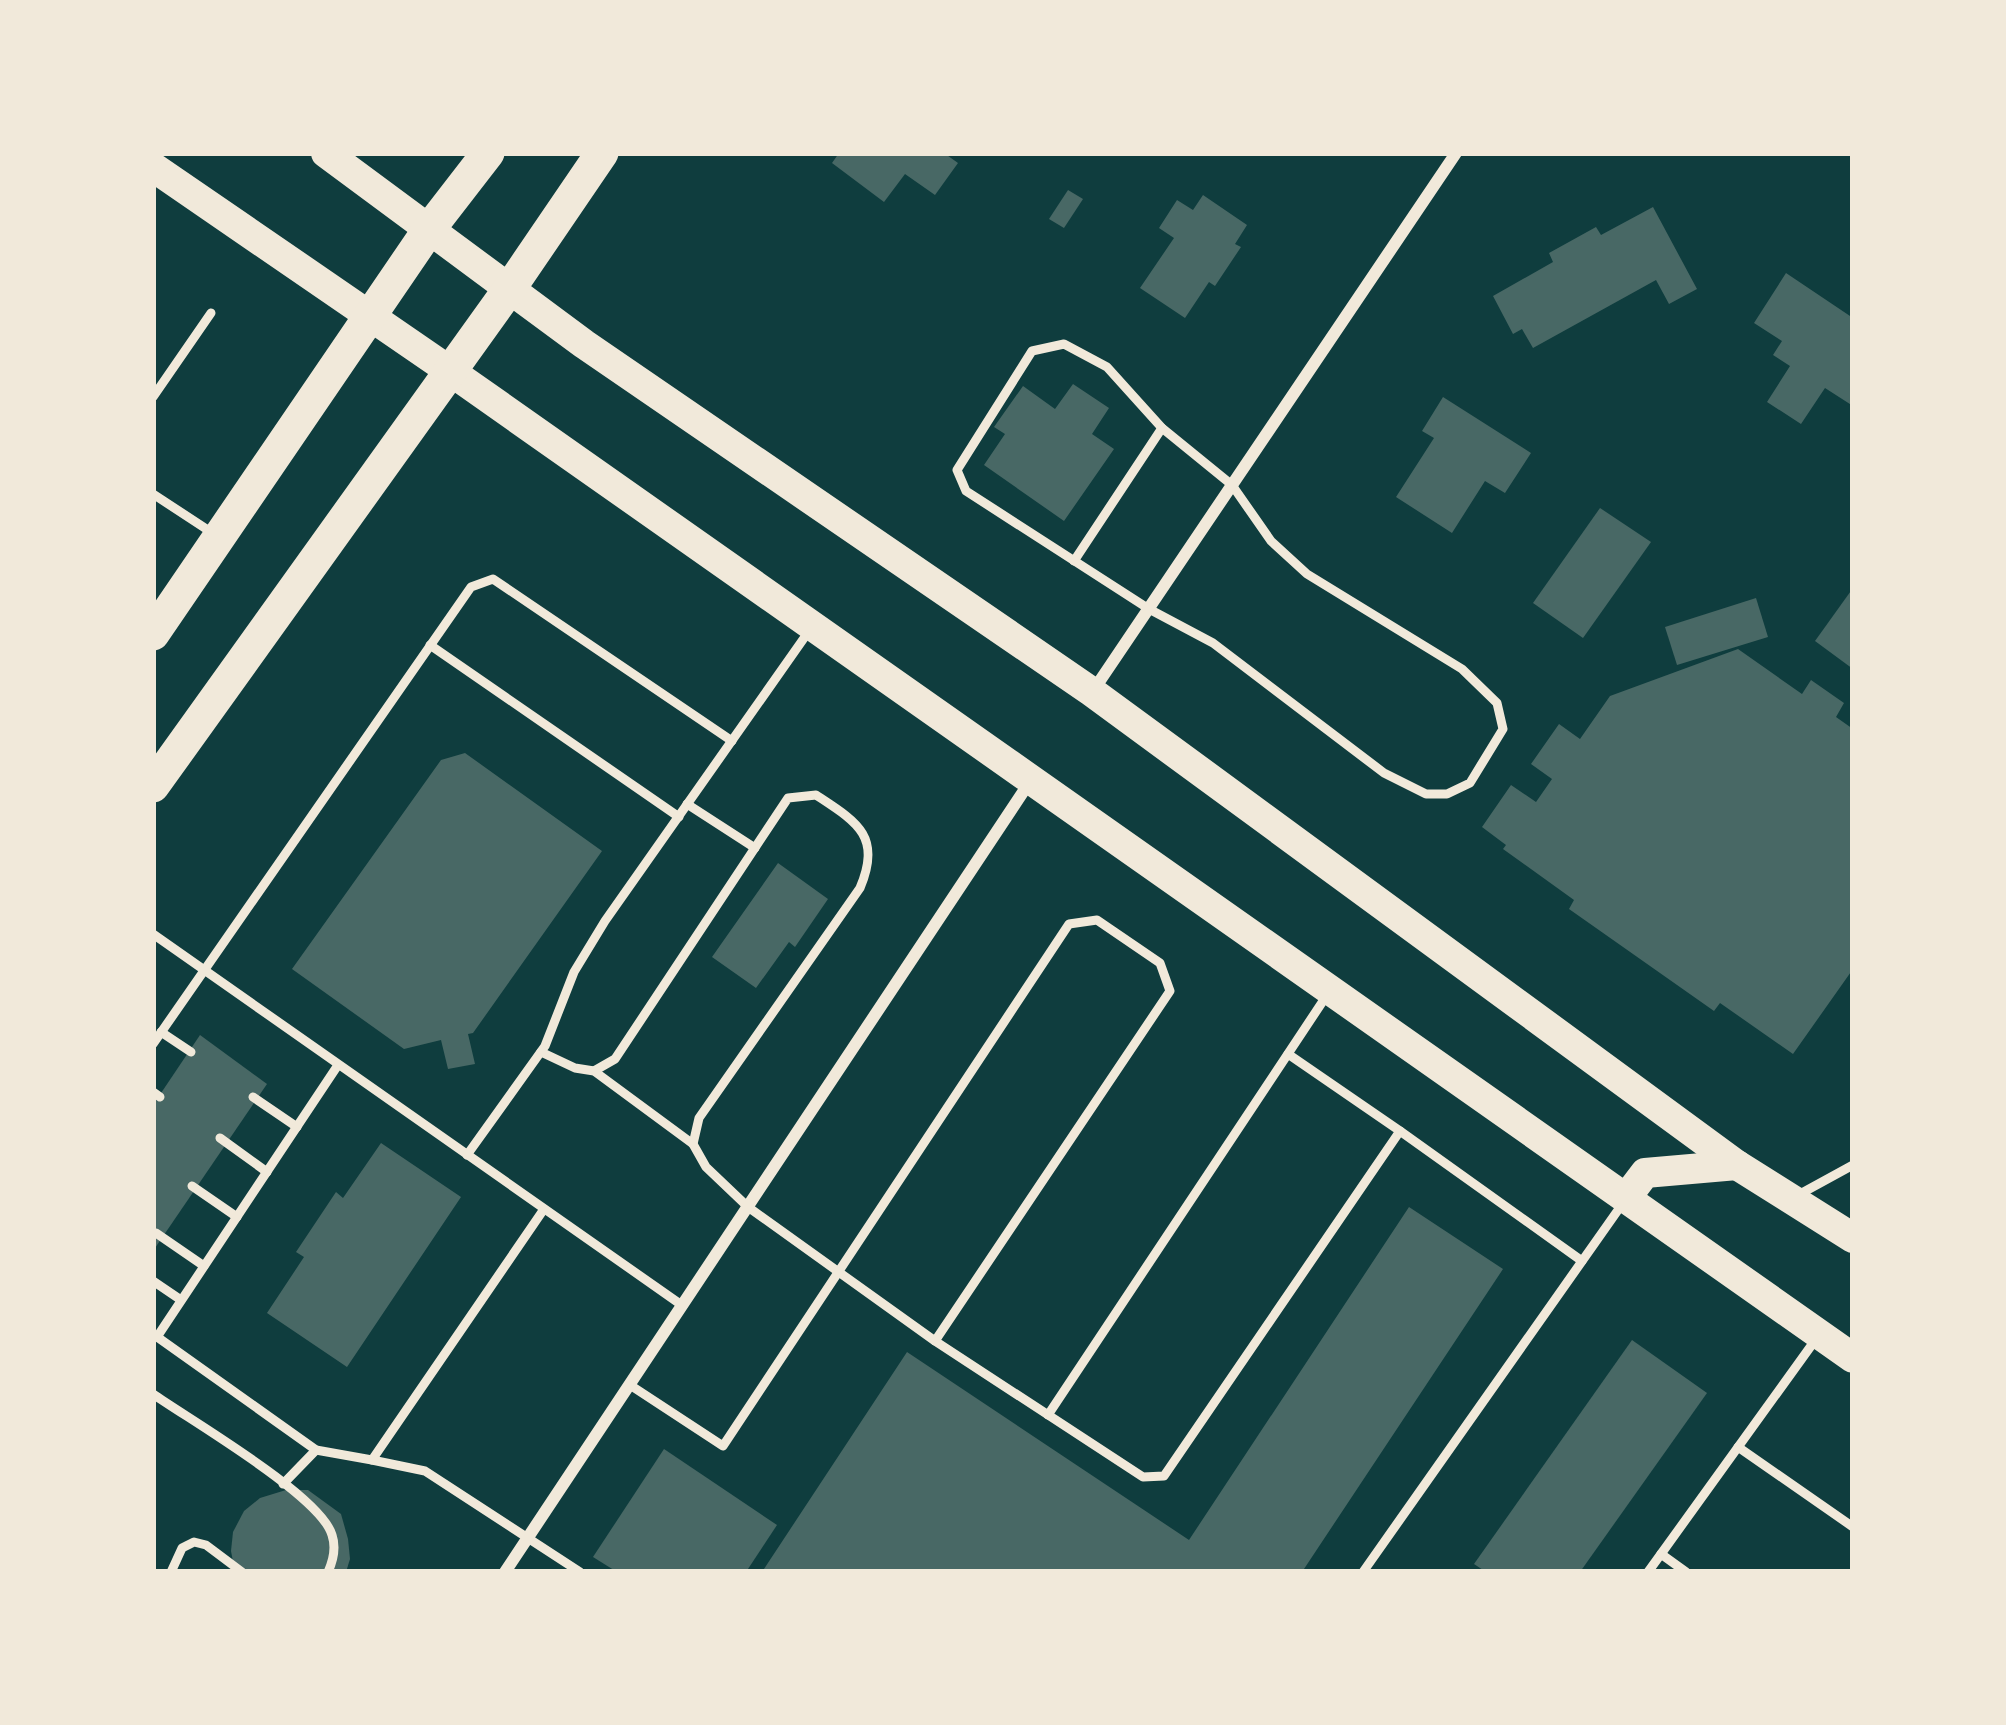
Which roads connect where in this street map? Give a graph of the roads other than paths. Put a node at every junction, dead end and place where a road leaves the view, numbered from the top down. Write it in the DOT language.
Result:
graph roads {
  1 [pos="326,153"];
  2 [pos="488,153"];
  3 [pos="602,153"];
  4 [pos="1456,153"];
  5 [pos="153,167"];
  6 [pos="430,228"];
  7 [pos="510,289"];
  8 [pos="211,313"];
  9 [pos="369,316"];
  10 [pos="451,371"];
  11 [pos="153,397"];
  12 [pos="1162,428"];
  13 [pos="1232,485"];
  14 [pos="153,494"];
  15 [pos="219,537"];
  16 [pos="1074,561"];
  17 [pos="1149,609"];
  18 [pos="812,627"];
  19 [pos="153,634"];
  20 [pos="430,645"];
  21 [pos="1092,692"];
  22 [pos="731,741"];
  23 [pos="1030,781"];
  24 [pos="153,786"];
  25 [pos="687,804"];
  26 [pos="679,817"];
  27 [pos="754,848"];
  28 [pos="153,934"];
  29 [pos="203,969"];
  30 [pos="1330,991"];
  31 [pos="160,1032"];
  32 [pos="153,1044"];
  33 [pos="190,1052"];
  34 [pos="541,1052"];
  35 [pos="1288,1054"];
  36 [pos="338,1065"];
  37 [pos="594,1071"];
  38 [pos="253,1096"];
  39 [pos="297,1126"];
  40 [pos="1400,1131"];
  41 [pos="220,1138"];
  42 [pos="692,1144"];
  43 [pos="467,1155"];
  44 [pos="1737,1165"];
  45 [pos="1853,1165"];
  46 [pos="267,1172"];
  47 [pos="193,1186"];
  48 [pos="1626,1198"];
  49 [pos="1792,1198"];
  50 [pos="748,1207"];
  51 [pos="544,1209"];
  52 [pos="237,1216"];
  53 [pos="156,1233"];
  54 [pos="1853,1238"];
  55 [pos="1582,1261"];
  56 [pos="204,1266"];
  57 [pos="838,1273"];
  58 [pos="153,1281"];
  59 [pos="181,1300"];
  60 [pos="683,1306"];
  61 [pos="1820,1334"];
  62 [pos="155,1336"];
  63 [pos="935,1341"];
  64 [pos="1853,1358"];
  65 [pos="630,1384"];
  66 [pos="153,1394"];
  67 [pos="1048,1415"];
  68 [pos="1738,1447"];
  69 [pos="316,1450"];
  70 [pos="373,1460"];
  71 [pos="283,1484"];
  72 [pos="1853,1527"];
  73 [pos="527,1539"];
  74 [pos="1661,1554"];
  75 [pos="171,1572"];
  76 [pos="242,1572"];
  77 [pos="328,1572"];
  78 [pos="505,1572"];
  79 [pos="580,1572"];
  80 [pos="1363,1572"];
  81 [pos="1648,1572"];
  82 [pos="1686,1572"];
  1 -- 6 [label="main road"];
  2 -- 6 [label="highway"];
  3 -- 7 [label="highway"];
  4 -- 13 [label="street"];
  5 -- 9 [label="main road"];
  6 -- 7 [label="main road"];
  6 -- 9 [label="highway"];
  7 -- 10 [label="highway"];
  7 -- 21 [label="main road"];
  8 -- 11 [label="lane"];
  9 -- 10 [label="main road"];
  9 -- 15 [label="highway"];
  10 -- 18 [label="main road"];
  10 -- 24 [label="highway"];
  12 -- 13 [label="lane"];
  12 -- 16 [label="lane"];
  12 -- 16 [label="lane"];
  13 -- 17 [label="street"];
  13 -- 17 [label="lane"];
  14 -- 15 [label="lane"];
  15 -- 19 [label="highway"];
  16 -- 17 [label="lane"];
  17 -- 21 [label="street"];
  18 -- 22 [label="lane"];
  18 -- 23 [label="main road"];
  20 -- 22 [label="lane"];
  20 -- 26 [label="lane"];
  20 -- 29 [label="lane"];
  21 -- 44 [label="main road"];
  22 -- 25 [label="lane"];
  23 -- 30 [label="main road"];
  23 -- 50 [label="street"];
  25 -- 26 [label="lane"];
  25 -- 27 [label="lane"];
  26 -- 34 [label="lane"];
  27 -- 37 [label="lane"];
  27 -- 42 [label="lane"];
  28 -- 29 [label="lane"];
  29 -- 31 [label="lane"];
  29 -- 36 [label="lane"];
  30 -- 35 [label="lane"];
  30 -- 48 [label="main road"];
  31 -- 32 [label="lane"];
  31 -- 33 [label="lane"];
  34 -- 37 [label="lane"];
  34 -- 43 [label="lane"];
  35 -- 40 [label="lane"];
  35 -- 67 [label="lane"];
  36 -- 39 [label="lane"];
  36 -- 43 [label="lane"];
  37 -- 42 [label="lane"];
  38 -- 39 [label="lane"];
  39 -- 46 [label="lane"];
  40 -- 55 [label="lane"];
  40 -- 67 [label="lane"];
  41 -- 46 [label="lane"];
  42 -- 50 [label="lane"];
  43 -- 51 [label="lane"];
  44 -- 48 [label="main road"];
  44 -- 49 [label="main road"];
  45 -- 49 [label="lane"];
  46 -- 52 [label="lane"];
  47 -- 52 [label="lane"];
  48 -- 55 [label="lane"];
  48 -- 61 [label="main road"];
  49 -- 54 [label="main road"];
  50 -- 57 [label="lane"];
  50 -- 60 [label="street"];
  51 -- 60 [label="lane"];
  51 -- 70 [label="lane"];
  52 -- 56 [label="lane"];
  53 -- 56 [label="lane"];
  55 -- 80 [label="lane"];
  56 -- 59 [label="lane"];
  57 -- 63 [label="lane"];
  57 -- 63 [label="lane"];
  57 -- 65 [label="lane"];
  58 -- 59 [label="lane"];
  59 -- 62 [label="lane"];
  60 -- 65 [label="street"];
  61 -- 64 [label="main road"];
  61 -- 68 [label="lane"];
  62 -- 69 [label="lane"];
  63 -- 67 [label="lane"];
  65 -- 73 [label="street"];
  66 -- 71 [label="lane"];
  68 -- 72 [label="lane"];
  68 -- 74 [label="lane"];
  69 -- 70 [label="lane"];
  69 -- 71 [label="lane"];
  70 -- 73 [label="lane"];
  71 -- 77 [label="lane"];
  73 -- 78 [label="street"];
  73 -- 79 [label="lane"];
  74 -- 81 [label="lane"];
  74 -- 82 [label="lane"];
  75 -- 76 [label="lane"];
}
